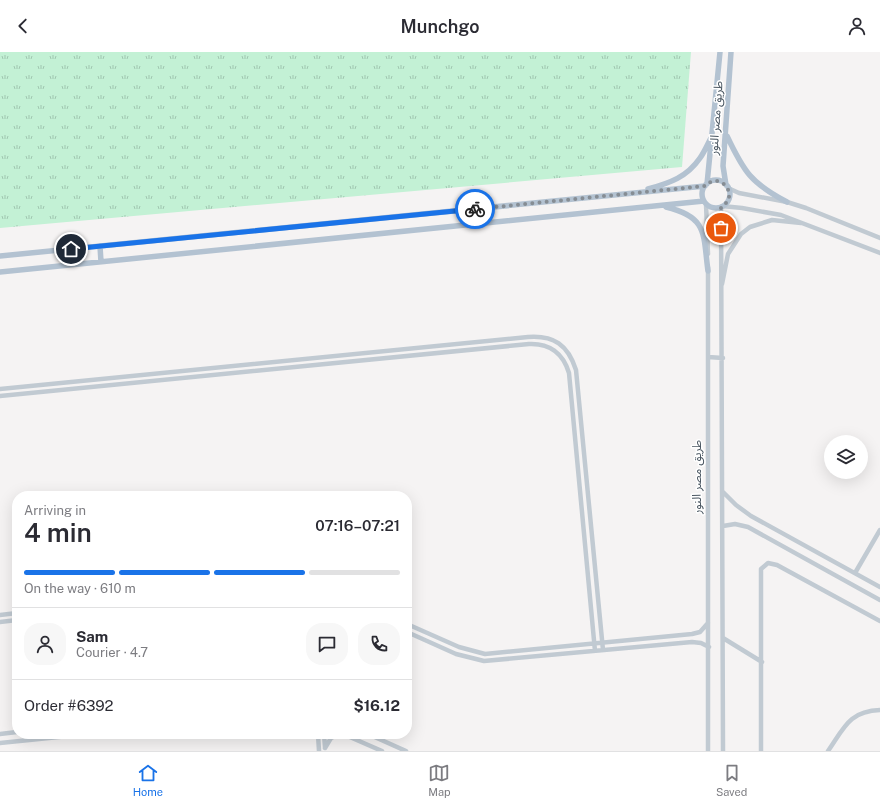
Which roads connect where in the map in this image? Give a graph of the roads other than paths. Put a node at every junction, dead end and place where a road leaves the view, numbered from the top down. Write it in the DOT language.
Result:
graph roads {
  1 [pos="720,52"];
  2 [pos="731,52"];
  3 [pos="713,134"];
  4 [pos="726,135"];
  5 [pos="706,185"];
  6 [pos="727,186"];
  7 [pos="636,193"];
  8 [pos="786,202"];
  9 [pos="705,203"];
  10 [pos="662,206"];
  11 [pos="722,207"];
  12 [pos="808,224"];
  13 [pos="880,238"];
  14 [pos="100,246"];
  15 [pos="880,253"];
  16 [pos="0,256"];
  17 [pos="101,262"];
  18 [pos="708,271"];
  19 [pos="0,272"];
  20 [pos="720,290"];
  21 [pos="708,357"];
  22 [pos="723,358"];
  23 [pos="0,389"];
  24 [pos="0,396"];
  25 [pos="723,491"];
  26 [pos="723,526"];
  27 [pos="880,530"];
  28 [pos="855,573"];
  29 [pos="880,587"];
  30 [pos="880,600"];
  31 [pos="12,614"];
  32 [pos="0,615"];
  33 [pos="12,621"];
  34 [pos="880,621"];
  35 [pos="0,622"];
  36 [pos="708,622"];
  37 [pos="412,626"];
  38 [pos="412,634"];
  39 [pos="724,638"];
  40 [pos="602,643"];
  41 [pos="594,644"];
  42 [pos="709,647"];
  43 [pos="603,650"];
  44 [pos="595,651"];
  45 [pos="762,662"];
  46 [pos="880,710"];
  47 [pos="12,733"];
  48 [pos="0,734"];
  49 [pos="39,739"];
  50 [pos="324,739"];
  51 [pos="330,739"];
  52 [pos="354,739"];
  53 [pos="379,739"];
  54 [pos="0,743"];
  55 [pos="832,749"];
  56 [pos="325,750"];
  57 [pos="382,751"];
  58 [pos="406,751"];
  59 [pos="708,751"];
  60 [pos="723,751"];
  61 [pos="761,751"];
  62 [pos="828,751"];
  1 -- 3 [label="main road, طريق مصر النور"];
  2 -- 4 [label="main road, طريق مصر النور"];
  3 -- 5 [label="main road, طريق مصر النور"];
  3 -- 7 [label="main road"];
  4 -- 6 [label="main road, طريق مصر النور"];
  4 -- 8 [label="main road"];
  5 -- 6 [label="main road"];
  5 -- 7 [label="main road"];
  5 -- 9 [label="main road"];
  6 -- 8 [label="street"];
  6 -- 11 [label="main road"];
  7 -- 14 [label="main road"];
  8 -- 13 [label="street"];
  9 -- 10 [label="main road"];
  9 -- 11 [label="main road"];
  9 -- 18 [label="street, طريق مصر النور"];
  10 -- 17 [label="main road"];
  10 -- 18 [label="main road"];
  11 -- 12 [label="street"];
  11 -- 20 [label="street"];
  12 -- 15 [label="street"];
  12 -- 20 [label="street"];
  14 -- 16 [label="main road"];
  14 -- 17 [label="main road"];
  17 -- 19 [label="main road"];
  18 -- 21 [label="street, طريق مصر النور"];
  20 -- 22 [label="street"];
  21 -- 22 [label="street"];
  21 -- 36 [label="street, طريق مصر النور"];
  22 -- 25 [label="street"];
  23 -- 40 [label="street"];
  24 -- 41 [label="street"];
  25 -- 26 [label="street"];
  25 -- 28 [label="street"];
  26 -- 30 [label="street"];
  26 -- 39 [label="street"];
  27 -- 28 [label="street"];
  28 -- 29 [label="street"];
  31 -- 32 [label="street"];
  33 -- 35 [label="street"];
  34 -- 45 [label="street"];
  36 -- 40 [label="street"];
  36 -- 42 [label="street, طريق مصر النور"];
  37 -- 41 [label="street"];
  38 -- 44 [label="street"];
  39 -- 45 [label="street"];
  39 -- 60 [label="street"];
  40 -- 41 [label="street"];
  40 -- 43 [label="street"];
  41 -- 44 [label="street"];
  42 -- 43 [label="street"];
  42 -- 59 [label="street, طريق مصر النور"];
  43 -- 44 [label="street"];
  45 -- 61 [label="street"];
  46 -- 55 [label="street"];
  47 -- 48 [label="street"];
  49 -- 54 [label="street"];
  50 -- 56 [label="street"];
  51 -- 56 [label="street"];
  52 -- 57 [label="street"];
  53 -- 58 [label="street"];
  55 -- 62 [label="street"];
}
